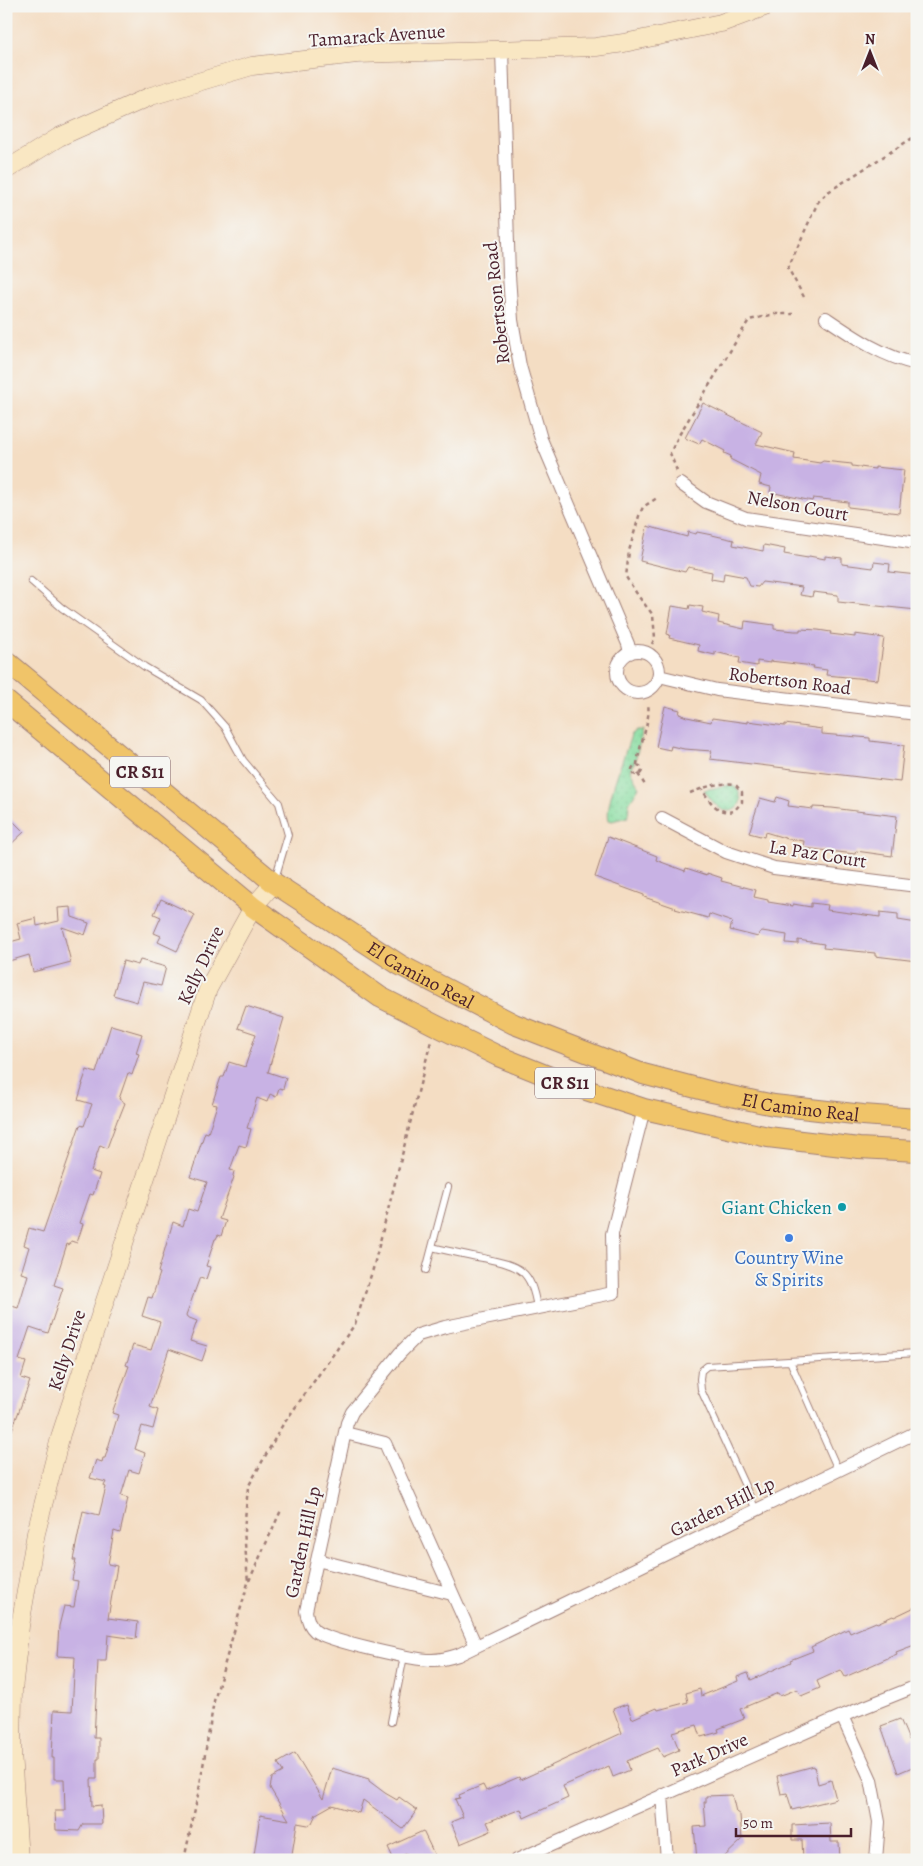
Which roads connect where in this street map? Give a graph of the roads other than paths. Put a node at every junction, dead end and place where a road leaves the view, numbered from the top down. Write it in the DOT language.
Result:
graph roads {
  1 [pos="767,6"];
  2 [pos="502,50"];
  3 [pos="7,168"];
  4 [pos="826,318"];
  5 [pos="917,364"];
  6 [pos="681,484"];
  7 [pos="917,543"];
  8 [pos="32,581"];
  9 [pos="630,652"];
  10 [pos="6,661"];
  11 [pos="659,676"];
  12 [pos="6,701"];
  13 [pos="917,714"];
  14 [pos="662,818"];
  15 [pos="274,882"];
  16 [pos="917,886"];
  17 [pos="253,907"];
  18 [pos="644,1108"];
  19 [pos="917,1119"];
  20 [pos="917,1151"];
  21 [pos="448,1186"];
  22 [pos="432,1247"];
  23 [pos="426,1270"];
  24 [pos="537,1308"];
  25 [pos="917,1353"];
  26 [pos="790,1361"];
  27 [pos="917,1432"];
  28 [pos="345,1433"];
  29 [pos="838,1470"];
  30 [pos="756,1510"];
  31 [pos="317,1560"];
  32 [pos="452,1594"];
  33 [pos="476,1646"];
  34 [pos="404,1656"];
  35 [pos="917,1686"];
  36 [pos="842,1716"];
  37 [pos="391,1722"];
  38 [pos="662,1795"];
  39 [pos="14,1850"];
  40 [pos="517,1860"];
  41 [pos="667,1860"];
  42 [pos="876,1860"];
  1 -- 2 [label="street, Tamarack Avenue"];
  2 -- 3 [label="street, Tamarack Avenue"];
  2 -- 9 [label="street, Robertson Road"];
  4 -- 5 [label="street"];
  6 -- 7 [label="street, Nelson Court"];
  8 -- 15 [label="lane"];
  9 -- 11 [label="street"];
  9 -- 11 [label="street"];
  10 -- 15 [label="main road, El Camino Real / CR S11"];
  11 -- 13 [label="street, Robertson Road"];
  12 -- 17 [label="main road, El Camino Real / CR S11"];
  14 -- 16 [label="street, La Paz Court"];
  15 -- 17 [label="street, Kelly Drive"];
  15 -- 19 [label="main road, El Camino Real / CR S11"];
  17 -- 18 [label="main road, El Camino Real / CR S11"];
  17 -- 39 [label="street, Kelly Drive"];
  18 -- 20 [label="main road, El Camino Real / CR S11"];
  18 -- 24 [label="street, Garden Hill Lp"];
  21 -- 22 [label="lane"];
  22 -- 23 [label="lane"];
  22 -- 24 [label="lane"];
  24 -- 28 [label="street, Garden Hill Lp"];
  25 -- 26 [label="lane"];
  26 -- 29 [label="lane"];
  26 -- 30 [label="lane"];
  27 -- 29 [label="street, Garden Hill Lp"];
  28 -- 31 [label="street, Garden Hill Lp"];
  28 -- 32 [label="street"];
  29 -- 30 [label="street, Garden Hill Lp"];
  30 -- 33 [label="street, Garden Hill Lp"];
  31 -- 32 [label="street"];
  31 -- 34 [label="street, Garden Hill Lp"];
  32 -- 33 [label="street"];
  33 -- 34 [label="street, Garden Hill Lp"];
  34 -- 37 [label="lane"];
  35 -- 36 [label="street, Park Drive"];
  36 -- 38 [label="street, Park Drive"];
  36 -- 42 [label="street"];
  38 -- 40 [label="street, Park Drive"];
  38 -- 41 [label="street"];
}
